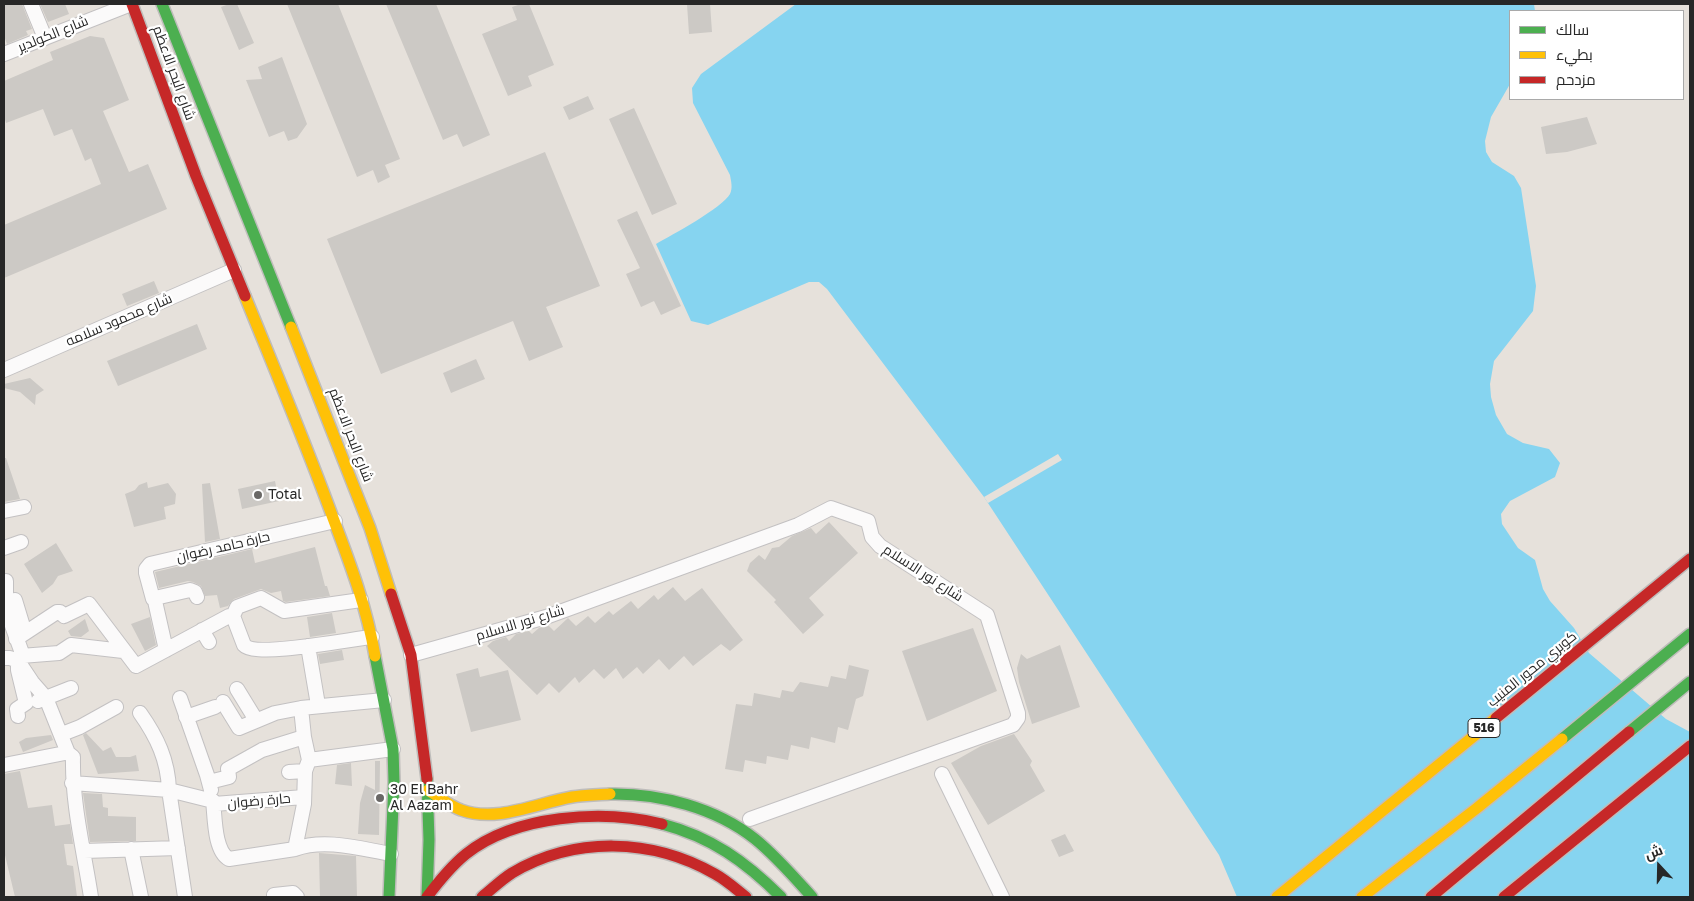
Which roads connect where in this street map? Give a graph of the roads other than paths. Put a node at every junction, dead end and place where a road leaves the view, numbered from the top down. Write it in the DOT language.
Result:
graph roads {
  1 [pos="31,4"];
  2 [pos="132,4"];
  3 [pos="162,4"];
  4 [pos="45,38"];
  5 [pos="4,54"];
  6 [pos="234,270"];
  7 [pos="4,370"];
  8 [pos="24,507"];
  9 [pos="4,512"];
  10 [pos="335,521"];
  11 [pos="21,542"];
  12 [pos="4,548"];
  13 [pos="1690,559"];
  14 [pos="6,581"];
  15 [pos="197,597"];
  16 [pos="15,600"];
  17 [pos="155,600"];
  18 [pos="361,600"];
  19 [pos="233,616"];
  20 [pos="1690,634"];
  21 [pos="20,636"];
  22 [pos="372,636"];
  23 [pos="308,646"];
  24 [pos="166,650"];
  25 [pos="123,651"];
  26 [pos="411,655"];
  27 [pos="4,658"];
  28 [pos="20,659"];
  29 [pos="1690,682"];
  30 [pos="71,688"];
  31 [pos="237,689"];
  32 [pos="46,698"];
  33 [pos="180,698"];
  34 [pos="384,700"];
  35 [pos="318,705"];
  36 [pos="116,707"];
  37 [pos="301,708"];
  38 [pos="140,713"];
  39 [pos="186,717"];
  40 [pos="256,720"];
  41 [pos="62,734"];
  42 [pos="304,737"];
  43 [pos="1690,746"];
  44 [pos="393,749"];
  45 [pos="68,753"];
  46 [pos="4,765"];
  47 [pos="307,766"];
  48 [pos="288,772"];
  49 [pos="942,774"];
  50 [pos="209,782"];
  51 [pos="72,783"];
  52 [pos="169,790"];
  53 [pos="428,790"];
  54 [pos="304,797"];
  55 [pos="213,802"];
  56 [pos="750,819"];
  57 [pos="178,848"];
  58 [pos="131,849"];
  59 [pos="295,849"];
  60 [pos="84,851"];
  61 [pos="391,854"];
  62 [pos="274,895"];
  63 [pos="91,897"];
  64 [pos="141,897"];
  65 [pos="185,897"];
  66 [pos="297,897"];
  67 [pos="389,897"];
  68 [pos="427,897"];
  69 [pos="482,897"];
  70 [pos="746,897"];
  71 [pos="781,897"];
  72 [pos="812,897"];
  73 [pos="1002,897"];
  74 [pos="1277,897"];
  75 [pos="1362,897"];
  76 [pos="1431,897"];
  77 [pos="1504,897"];
  1 -- 4 [label="street"];
  2 -- 4 [label="street, شارع الكولدير"];
  2 -- 6 [label="main road, شارع البحر الاعظم"];
  3 -- 26 [label="main road, شارع البحر الاعظم"];
  4 -- 5 [label="street, شارع الكولدير"];
  6 -- 7 [label="street, شارع محمود سلامه"];
  6 -- 10 [label="main road, شارع البحر الاعظم"];
  8 -- 9 [label="street"];
  10 -- 17 [label="street, حارة حامد رضوان"];
  10 -- 18 [label="main road, شارع البحر الاعظم"];
  11 -- 12 [label="street"];
  13 -- 74 [label="main road, كوبري محور المنيب / 516"];
  14 -- 21 [label="street"];
  15 -- 17 [label="street"];
  16 -- 21 [label="street"];
  17 -- 24 [label="street"];
  18 -- 19 [label="street"];
  18 -- 22 [label="main road, شارع البحر الاعظم"];
  19 -- 23 [label="street"];
  19 -- 24 [label="street"];
  20 -- 75 [label="main road"];
  21 -- 25 [label="street"];
  21 -- 28 [label="street"];
  22 -- 23 [label="street"];
  22 -- 34 [label="main road, شارع البحر الاعظم"];
  23 -- 35 [label="street"];
  24 -- 25 [label="street"];
  25 -- 28 [label="street"];
  26 -- 53 [label="main road, شارع البحر الاعظم"];
  26 -- 56 [label="street, شارع نور الاسلام"];
  27 -- 28 [label="street"];
  28 -- 32 [label="street"];
  28 -- 32 [label="street"];
  29 -- 76 [label="main road"];
  30 -- 32 [label="street"];
  31 -- 40 [label="street"];
  32 -- 41 [label="street"];
  33 -- 39 [label="street"];
  34 -- 35 [label="street"];
  34 -- 44 [label="main road, شارع البحر الاعظم"];
  35 -- 37 [label="street"];
  36 -- 41 [label="street"];
  37 -- 40 [label="street"];
  37 -- 42 [label="street"];
  38 -- 52 [label="street"];
  39 -- 40 [label="street"];
  39 -- 50 [label="street"];
  41 -- 45 [label="street"];
  42 -- 47 [label="street"];
  42 -- 50 [label="street"];
  43 -- 77 [label="main road"];
  44 -- 47 [label="street"];
  44 -- 61 [label="main road, شارع البحر الاعظم"];
  45 -- 46 [label="street"];
  45 -- 51 [label="street"];
  47 -- 48 [label="street"];
  47 -- 54 [label="street"];
  49 -- 73 [label="street"];
  50 -- 55 [label="street"];
  51 -- 52 [label="street, حارة رضوان"];
  51 -- 60 [label="street"];
  52 -- 55 [label="street, حارة رضوان"];
  52 -- 57 [label="street"];
  53 -- 68 [label="main road, شارع البحر الاعظم"];
  53 -- 72 [label="main road"];
  54 -- 55 [label="street, حارة رضوان"];
  54 -- 59 [label="street"];
  55 -- 59 [label="street"];
  57 -- 58 [label="street"];
  57 -- 65 [label="street"];
  58 -- 60 [label="street"];
  58 -- 64 [label="street"];
  59 -- 61 [label="street"];
  60 -- 63 [label="street"];
  61 -- 67 [label="main road, شارع البحر الاعظم"];
  62 -- 66 [label="street"];
  68 -- 71 [label="main road"];
  69 -- 70 [label="main road"];
}
